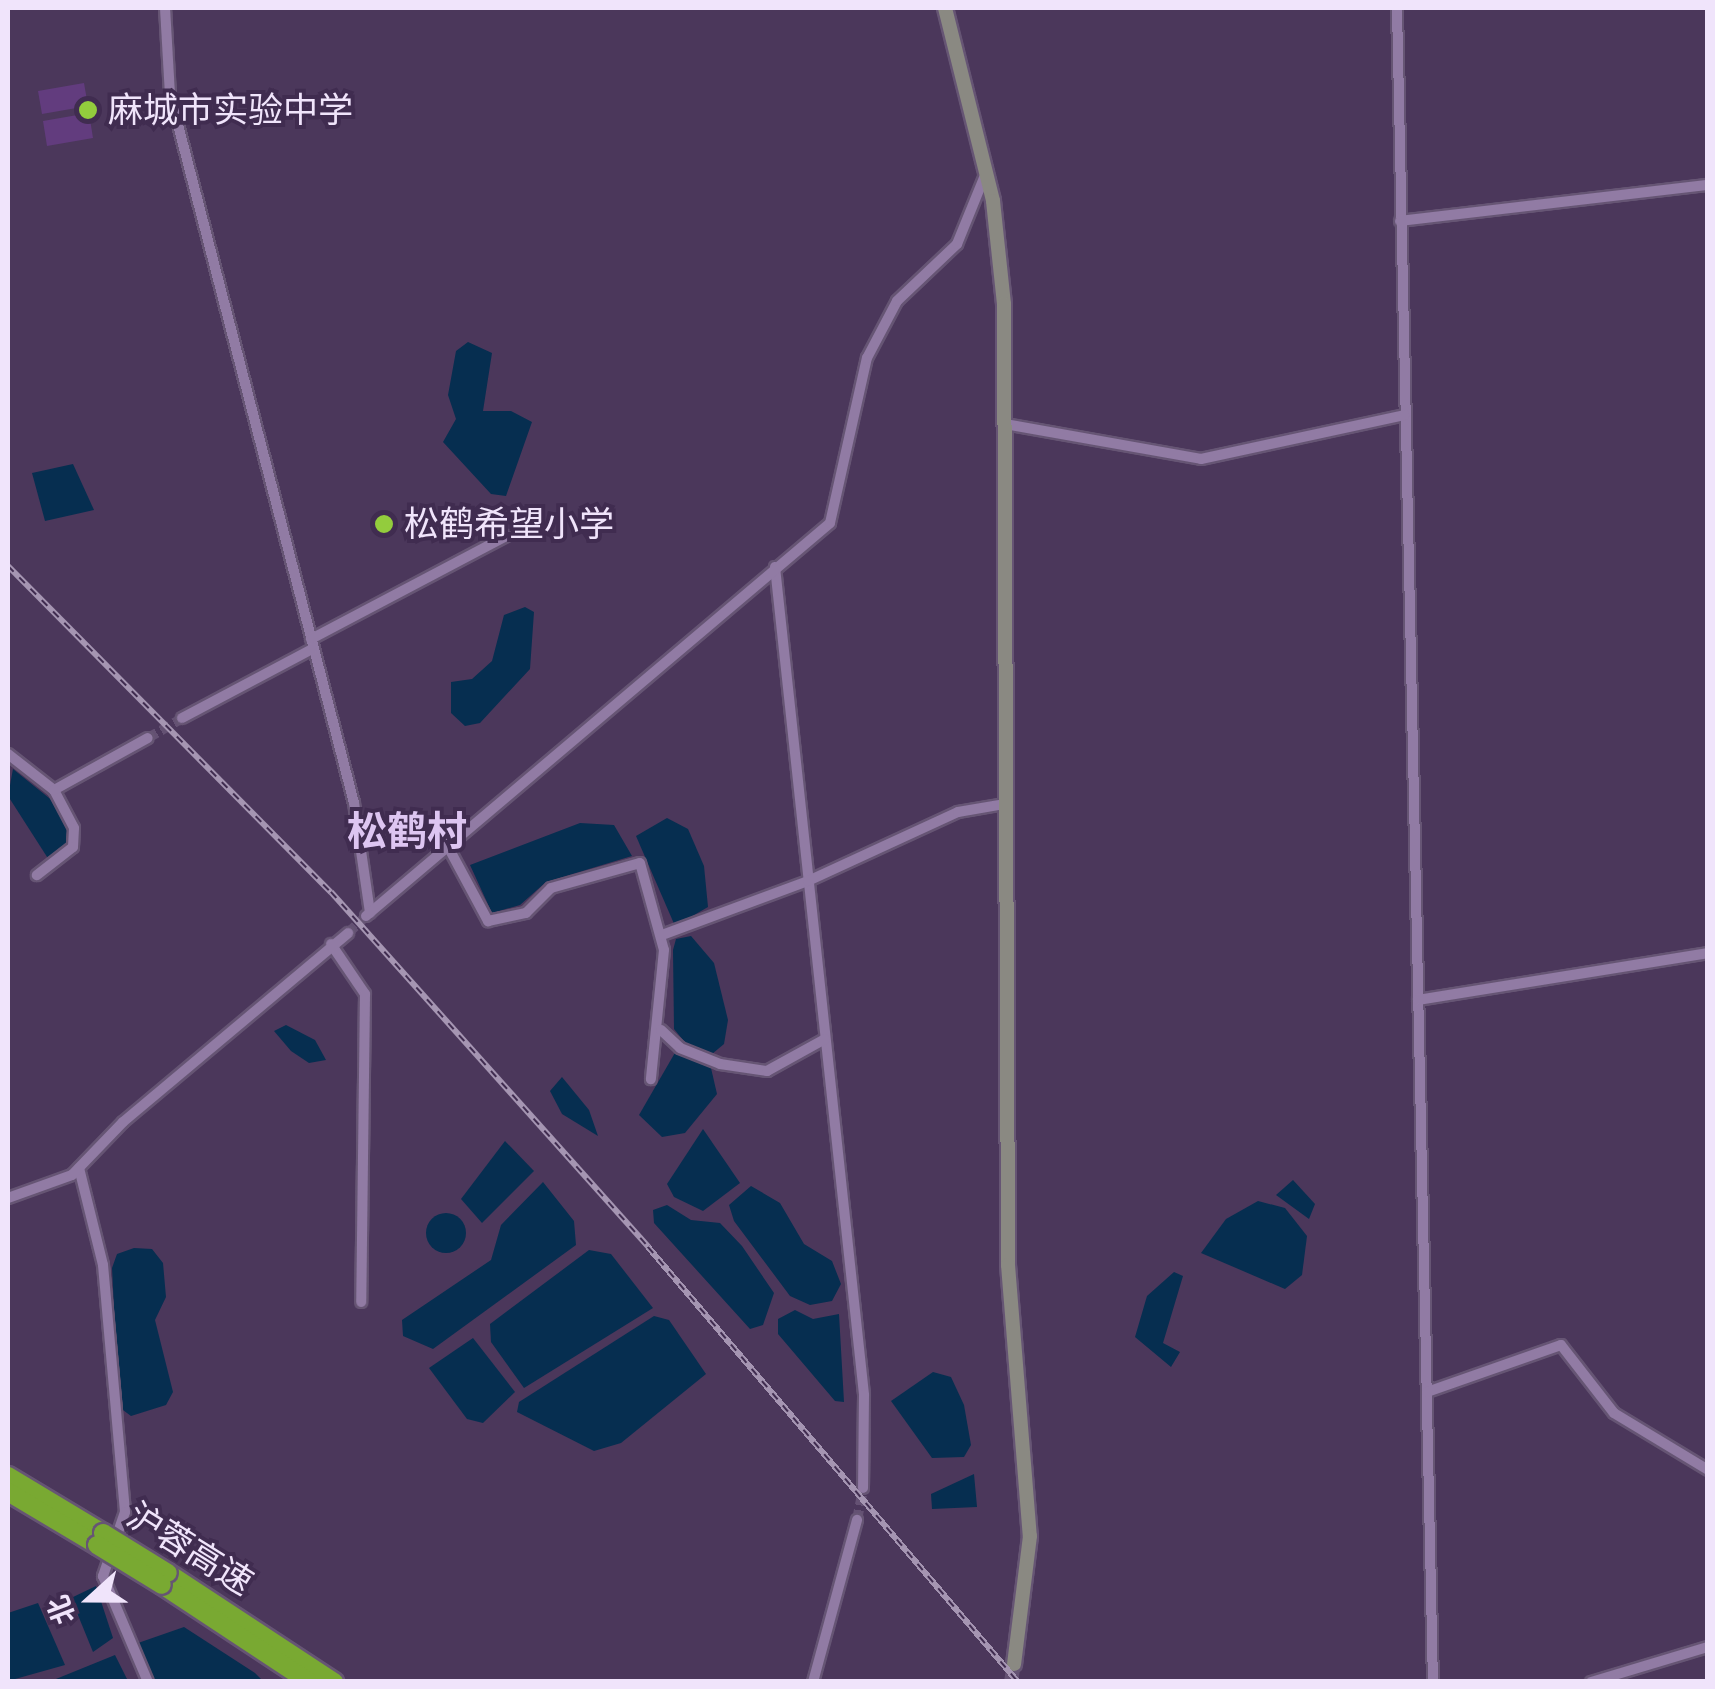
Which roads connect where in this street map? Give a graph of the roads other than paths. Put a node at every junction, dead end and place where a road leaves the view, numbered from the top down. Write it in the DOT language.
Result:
graph roads {
  1 [pos="165,8"];
  2 [pos="945,8"];
  3 [pos="1397,8"];
  4 [pos="986,173"];
  5 [pos="1708,185"];
  6 [pos="1400,221"];
  7 [pos="1404,416"];
  8 [pos="1005,424"];
  9 [pos="506,536"];
  10 [pos="775,567"];
  11 [pos="312,643"];
  12 [pos="182,718"];
  13 [pos="148,738"];
  14 [pos="8,754"];
  15 [pos="13,763"];
  16 [pos="54,790"];
  17 [pos="1005,804"];
  18 [pos="446,842"];
  19 [pos="37,875"];
  20 [pos="808,881"];
  21 [pos="348,933"];
  22 [pos="662,934"];
  23 [pos="332,944"];
  24 [pos="1708,953"];
  25 [pos="1418,1000"];
  26 [pos="660,1030"];
  27 [pos="825,1039"];
  28 [pos="651,1079"];
  29 [pos="79,1168"];
  30 [pos="8,1198"];
  31 [pos="361,1302"];
  32 [pos="1427,1392"];
  33 [pos="1708,1470"];
  34 [pos="8,1476"];
  35 [pos="863,1488"];
  36 [pos="8,1492"];
  37 [pos="857,1520"];
  38 [pos="100,1539"];
  39 [pos="165,1579"];
  40 [pos="1708,1647"];
  41 [pos="1014,1664"];
  42 [pos="1631,1676"];
  43 [pos="148,1682"];
  44 [pos="309,1682"];
  45 [pos="334,1682"];
  46 [pos="813,1682"];
  47 [pos="1432,1682"];
  48 [pos="1591,1682"];
  1 -- 11 [label="street"];
  2 -- 4 [label="main road"];
  3 -- 6 [label="street"];
  4 -- 8 [label="main road"];
  4 -- 10 [label="street"];
  5 -- 6 [label="street"];
  6 -- 7 [label="street"];
  7 -- 8 [label="street"];
  7 -- 25 [label="street"];
  8 -- 17 [label="main road"];
  9 -- 11 [label="street"];
  10 -- 18 [label="street"];
  10 -- 20 [label="street"];
  11 -- 12 [label="street"];
  11 -- 18 [label="street"];
  13 -- 16 [label="street"];
  14 -- 15 [label="street"];
  15 -- 16 [label="street"];
  16 -- 19 [label="street"];
  17 -- 20 [label="street"];
  17 -- 41 [label="main road"];
  18 -- 22 [label="street"];
  20 -- 22 [label="street"];
  20 -- 27 [label="street"];
  21 -- 23 [label="street"];
  22 -- 26 [label="street"];
  23 -- 29 [label="street"];
  23 -- 31 [label="street"];
  24 -- 25 [label="street"];
  25 -- 32 [label="street"];
  26 -- 27 [label="street"];
  26 -- 28 [label="street"];
  27 -- 35 [label="street"];
  29 -- 30 [label="street"];
  29 -- 43 [label="street"];
  32 -- 33 [label="street"];
  32 -- 47 [label="street"];
  34 -- 38 [label="highway, 沪蓉高速"];
  36 -- 38 [label="highway, 沪蓉高速"];
  37 -- 46 [label="street"];
  38 -- 39 [label="highway, 沪蓉高速, bridge"];
  39 -- 44 [label="highway, 沪蓉高速"];
  39 -- 45 [label="highway, 沪蓉高速"];
  40 -- 42 [label="street"];
  42 -- 48 [label="street"];
}
